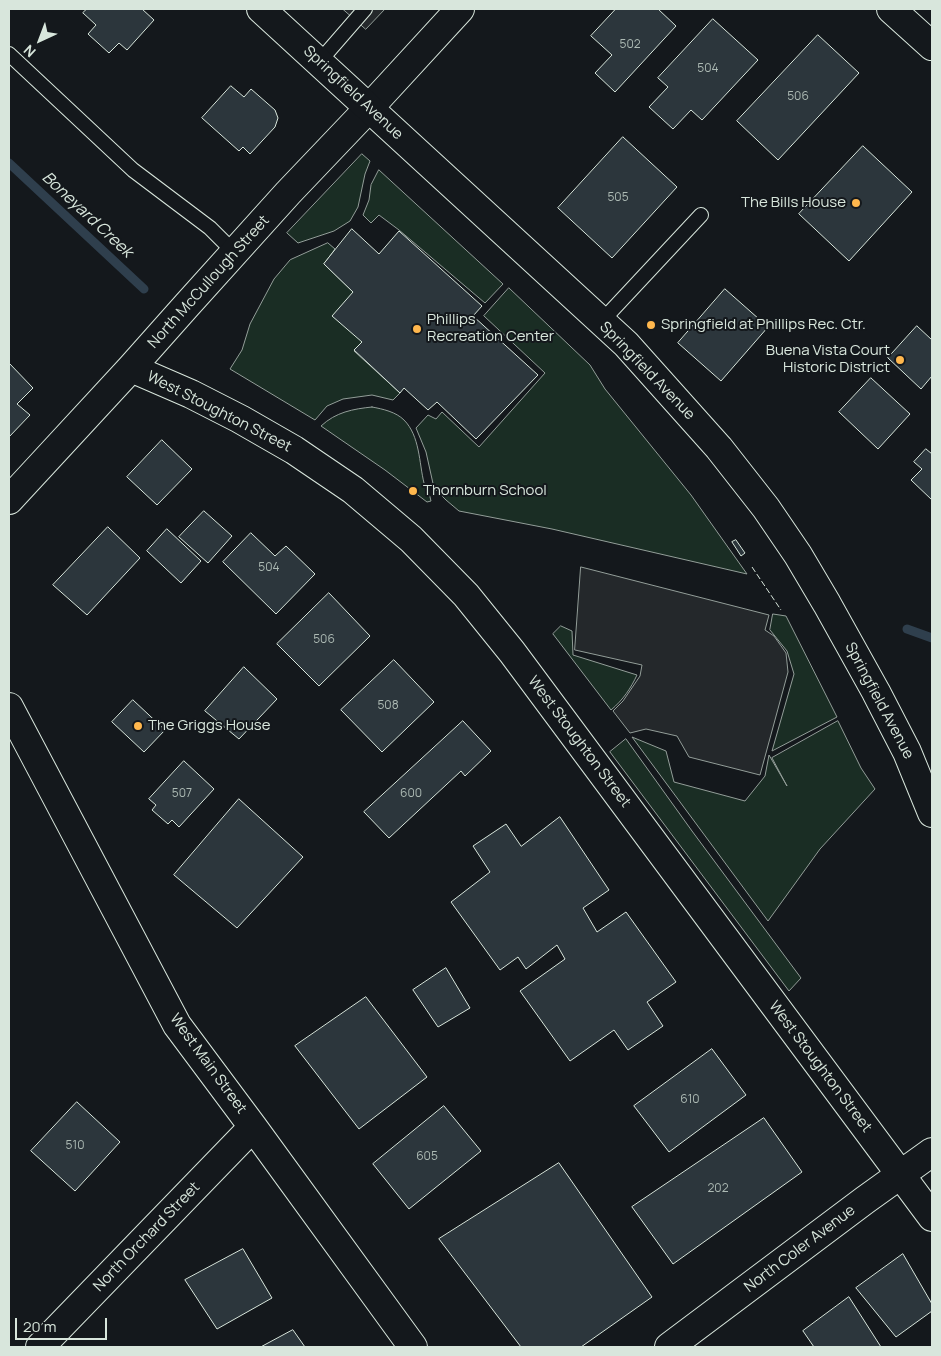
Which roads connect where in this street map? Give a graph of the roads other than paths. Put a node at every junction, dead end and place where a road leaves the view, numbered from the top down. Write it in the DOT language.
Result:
graph roads {
  1 [pos="261,9"];
  2 [pos="365,9"];
  3 [pos="460,9"];
  4 [pos="891,9"];
  5 [pos="932,46"];
  6 [pos="9,54"];
  7 [pos="319,62"];
  8 [pos="369,108"];
  9 [pos="701,215"];
  10 [pos="234,252"];
  11 [pos="602,322"];
  12 [pos="132,368"];
  13 [pos="9,500"];
  14 [pos="9,707"];
  15 [pos="932,813"];
  16 [pos="253,1127"];
  17 [pos="932,1152"];
  18 [pos="901,1174"];
  19 [pos="932,1217"];
  20 [pos="40,1347"];
  21 [pos="413,1347"];
  22 [pos="669,1347"];
  1 -- 7 [label="street, Springfield Avenue"];
  2 -- 7 [label="lane"];
  3 -- 8 [label="street, North McCullough Street"];
  4 -- 5 [label="street"];
  6 -- 10 [label="lane"];
  7 -- 8 [label="street, Springfield Avenue"];
  8 -- 10 [label="street, North McCullough Street"];
  8 -- 11 [label="street, Springfield Avenue"];
  9 -- 11 [label="lane"];
  10 -- 12 [label="street, North McCullough Street"];
  11 -- 15 [label="street, Springfield Avenue"];
  12 -- 13 [label="street, North McCullough Street"];
  12 -- 18 [label="street, West Stoughton Street"];
  14 -- 16 [label="street, West Main Street"];
  16 -- 20 [label="street, North Orchard Street"];
  16 -- 21 [label="street, West Main Street"];
  17 -- 18 [label="street, North Coler Avenue"];
  18 -- 19 [label="street, West Stoughton Street"];
  18 -- 22 [label="street, North Coler Avenue"];
}
